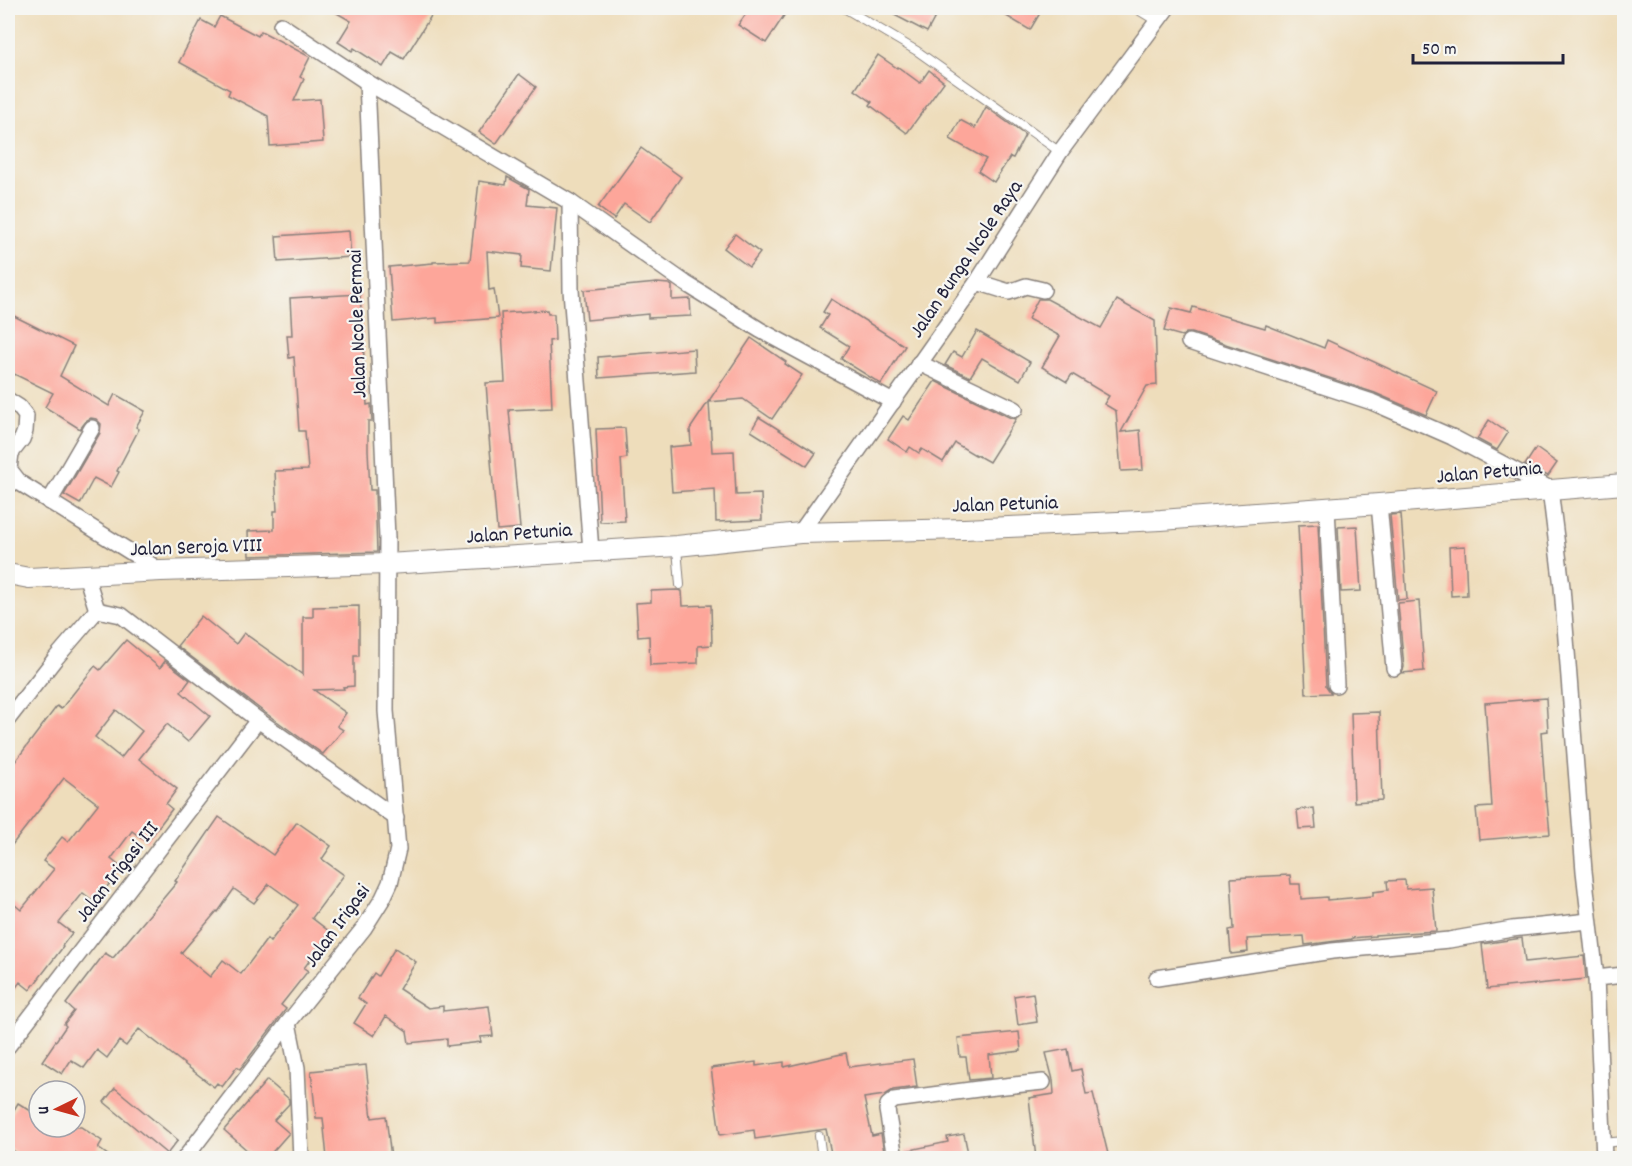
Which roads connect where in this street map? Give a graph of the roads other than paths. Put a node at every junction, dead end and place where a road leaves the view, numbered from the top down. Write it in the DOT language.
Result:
graph roads {
  1 [pos="844,8"];
  2 [pos="1135,8"];
  3 [pos="1167,8"];
  4 [pos="1158,22"];
  5 [pos="281,25"];
  6 [pos="367,82"];
  7 [pos="1060,152"];
  8 [pos="570,202"];
  9 [pos="977,282"];
  10 [pos="1043,290"];
  11 [pos="1189,342"];
  12 [pos="919,363"];
  13 [pos="8,400"];
  14 [pos="893,402"];
  15 [pos="1015,410"];
  16 [pos="93,429"];
  17 [pos="1624,484"];
  18 [pos="1550,489"];
  19 [pos="49,502"];
  20 [pos="1379,504"];
  21 [pos="1327,508"];
  22 [pos="801,533"];
  23 [pos="676,546"];
  24 [pos="591,551"];
  25 [pos="387,564"];
  26 [pos="161,571"];
  27 [pos="8,574"];
  28 [pos="86,575"];
  29 [pos="680,585"];
  30 [pos="97,610"];
  31 [pos="1394,668"];
  32 [pos="1336,686"];
  33 [pos="8,719"];
  34 [pos="258,720"];
  35 [pos="396,818"];
  36 [pos="1589,921"];
  37 [pos="1624,975"];
  38 [pos="1157,978"];
  39 [pos="1596,978"];
  40 [pos="288,1023"];
  41 [pos="8,1046"];
  42 [pos="1043,1082"];
  43 [pos="819,1137"];
  44 [pos="1624,1141"];
  45 [pos="1603,1143"];
  46 [pos="185,1158"];
  47 [pos="301,1158"];
  48 [pos="822,1158"];
  49 [pos="894,1158"];
  50 [pos="1604,1158"];
  1 -- 7 [label="lane"];
  2 -- 4 [label="lane"];
  3 -- 4 [label="street, Jalan Bunga Ncole Raya"];
  4 -- 7 [label="street, Jalan Bunga Ncole Raya"];
  5 -- 6 [label="street"];
  6 -- 8 [label="street"];
  6 -- 25 [label="street, Jalan Ncole Permai"];
  7 -- 9 [label="street, Jalan Bunga Ncole Raya"];
  8 -- 14 [label="street"];
  8 -- 24 [label="street"];
  9 -- 10 [label="street"];
  9 -- 12 [label="street, Jalan Bunga Ncole Raya"];
  11 -- 18 [label="street"];
  12 -- 14 [label="street, Jalan Bunga Ncole Raya"];
  12 -- 15 [label="street"];
  13 -- 19 [label="street"];
  14 -- 22 [label="street, Jalan Bunga Ncole Raya"];
  16 -- 19 [label="street"];
  17 -- 18 [label="street, Jalan Petunia"];
  18 -- 20 [label="street, Jalan Petunia"];
  18 -- 36 [label="street"];
  19 -- 26 [label="street"];
  20 -- 21 [label="street, Jalan Petunia"];
  20 -- 31 [label="street"];
  21 -- 22 [label="street, Jalan Petunia"];
  21 -- 32 [label="street"];
  22 -- 23 [label="street, Jalan Petunia"];
  23 -- 24 [label="street, Jalan Petunia"];
  23 -- 29 [label="lane"];
  24 -- 25 [label="street, Jalan Petunia"];
  25 -- 26 [label="street, Jalan Seroja VIII"];
  25 -- 35 [label="street, Jalan Irigasi"];
  26 -- 28 [label="street, Jalan Seroja VIII"];
  27 -- 28 [label="street, Jalan Seroja VIII"];
  28 -- 30 [label="street"];
  30 -- 33 [label="street"];
  30 -- 34 [label="street"];
  34 -- 35 [label="street"];
  34 -- 41 [label="street, Jalan Irigasi III"];
  35 -- 40 [label="street, Jalan Irigasi"];
  36 -- 38 [label="street"];
  36 -- 39 [label="street"];
  37 -- 39 [label="street"];
  39 -- 45 [label="street"];
  40 -- 46 [label="street, Jalan Irigasi"];
  40 -- 47 [label="street"];
  42 -- 49 [label="street"];
  43 -- 48 [label="lane"];
  44 -- 45 [label="lane"];
  45 -- 50 [label="street"];
}
